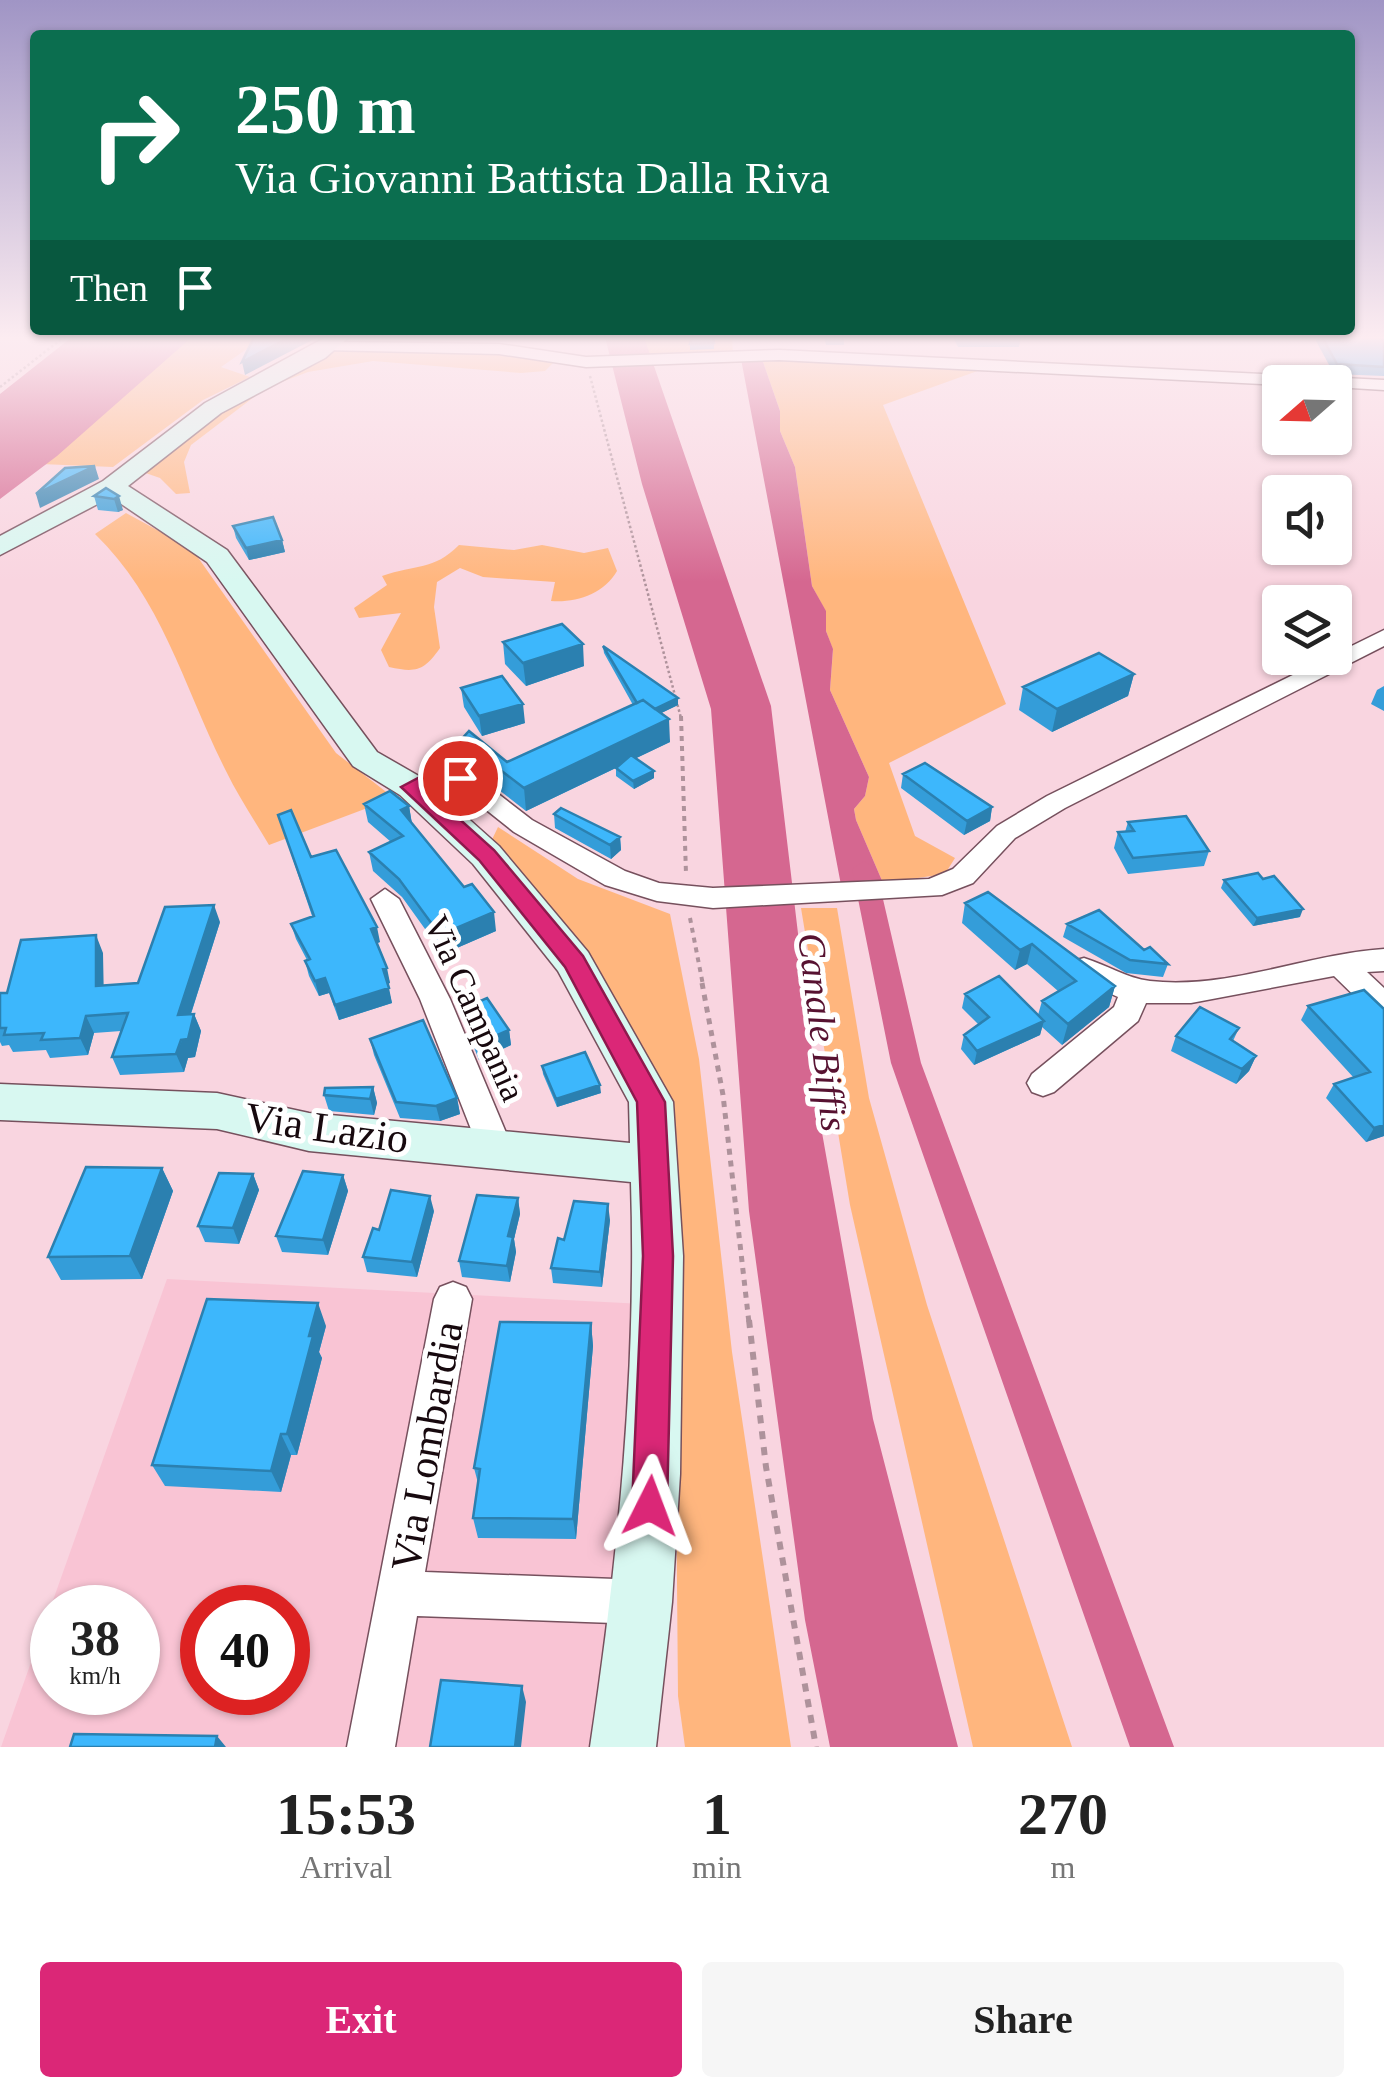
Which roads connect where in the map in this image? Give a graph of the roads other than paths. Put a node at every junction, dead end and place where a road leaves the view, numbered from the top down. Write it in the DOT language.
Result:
graph roads {
  1 [pos="199,419"];
  2 [pos="112,486"];
  3 [pos="0,546"];
  4 [pos="1384,637"];
  5 [pos="412,787"];
  6 [pos="963,876"];
  7 [pos="384,899"];
  8 [pos="993,900"];
  9 [pos="1067,957"];
  10 [pos="1384,960"];
  11 [pos="1340,964"];
  12 [pos="1135,991"];
  13 [pos="1384,1006"];
  14 [pos="1042,1083"];
  15 [pos="0,1102"];
  16 [pos="496,1147"];
  17 [pos="654,1165"];
  18 [pos="453,1299"];
  19 [pos="399,1592"];
  20 [pos="642,1602"];
  21 [pos="371,1747"];
  22 [pos="623,1747"];
  1 -- 2 [label="street"];
  2 -- 3 [label="street"];
  2 -- 5 [label="street"];
  4 -- 6 [label="street"];
  5 -- 6 [label="street"];
  5 -- 17 [label="street"];
  6 -- 8 [label="street"];
  7 -- 16 [label="street, Via Campania"];
  9 -- 12 [label="street"];
  10 -- 11 [label="street"];
  11 -- 12 [label="street"];
  11 -- 13 [label="street"];
  12 -- 14 [label="street"];
  15 -- 16 [label="street, Via Lazio"];
  16 -- 17 [label="street, Via Lazio"];
  17 -- 20 [label="street"];
  18 -- 19 [label="street, Via Lombardia"];
  19 -- 20 [label="street, Via Lombardia"];
  19 -- 21 [label="street, Via Lombardia"];
  20 -- 22 [label="street"];
}
